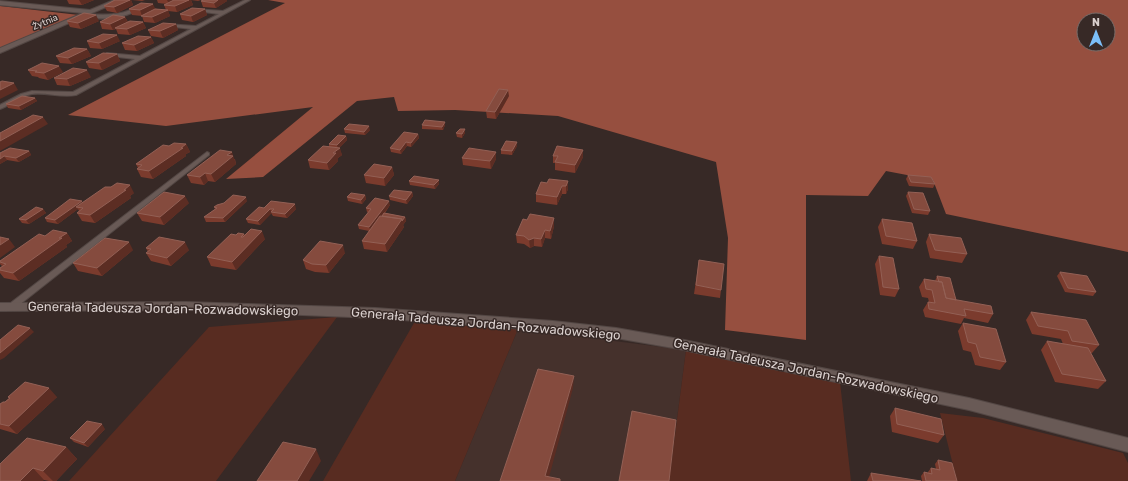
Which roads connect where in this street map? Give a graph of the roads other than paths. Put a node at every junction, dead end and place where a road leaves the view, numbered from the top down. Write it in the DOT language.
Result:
graph roads {
  1 [pos="119,0"];
  2 [pos="248,0"];
  3 [pos="0,3"];
  4 [pos="137,10"];
  5 [pos="191,10"];
  6 [pos="226,13"];
  7 [pos="87,14"];
  8 [pos="167,25"];
  9 [pos="198,28"];
  10 [pos="0,51"];
  11 [pos="109,54"];
  12 [pos="140,58"];
  13 [pos="0,107"];
  14 [pos="207,154"];
  15 [pos="5,307"];
  16 [pos="1128,445"];
  1 -- 7 [label="street, Żytnia"];
  2 -- 6 [label="lane"];
  3 -- 7 [label="street"];
  4 -- 7 [label="lane"];
  5 -- 6 [label="lane"];
  6 -- 9 [label="lane"];
  7 -- 10 [label="street, Żytnia"];
  8 -- 9 [label="lane"];
  9 -- 12 [label="lane"];
  11 -- 12 [label="lane"];
  12 -- 13 [label="lane"];
  14 -- 15 [label="lane"];
  15 -- 16 [label="street, Generała Tadeusza Jordan-Rozwadowskiego"];
}
